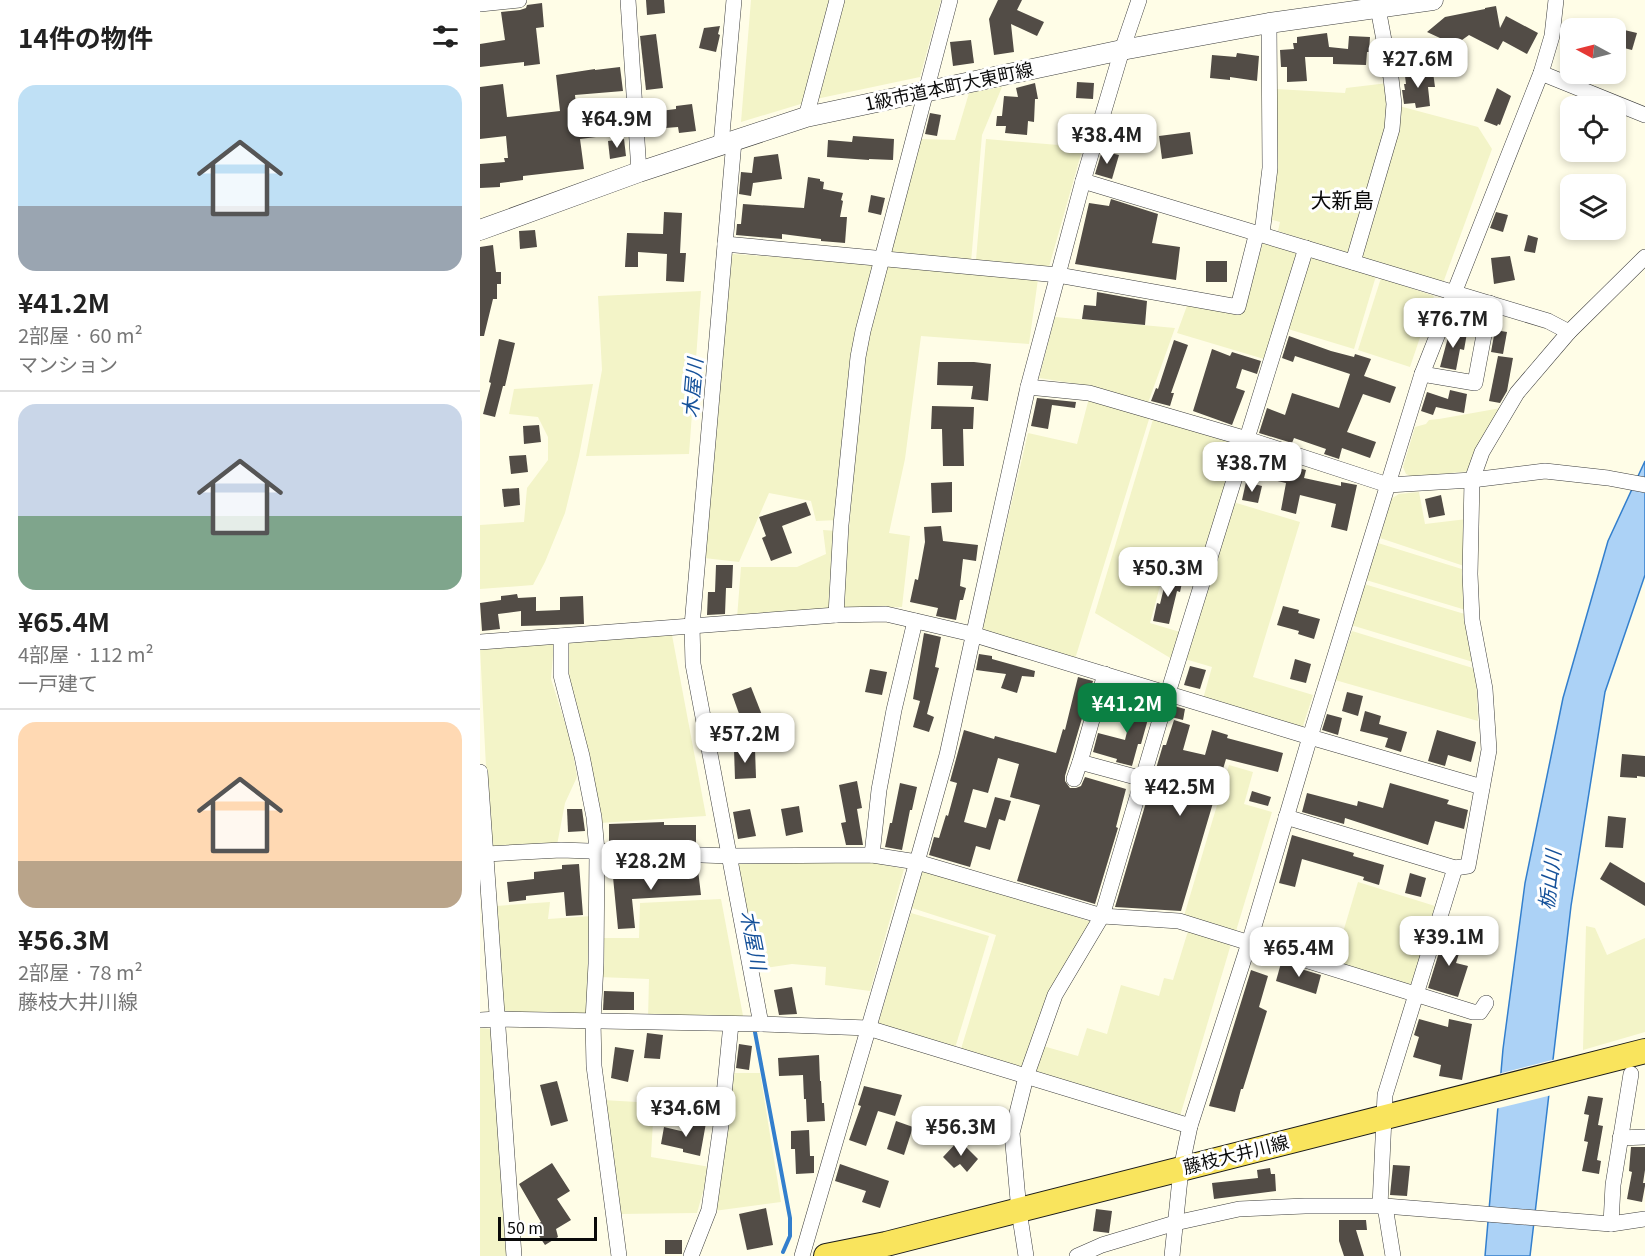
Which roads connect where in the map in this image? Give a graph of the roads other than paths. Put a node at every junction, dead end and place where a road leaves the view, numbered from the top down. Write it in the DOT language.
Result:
graph roads {
  1 [pos="519,0"];
  2 [pos="628,0"];
  3 [pos="734,0"];
  4 [pos="837,0"];
  5 [pos="950,0"];
  6 [pos="1139,0"];
  7 [pos="1433,0"];
  8 [pos="1556,0"];
  9 [pos="480,4"];
  10 [pos="1388,4"];
  11 [pos="1269,24"];
  12 [pos="1122,50"];
  13 [pos="1541,73"];
  14 [pos="925,91"];
  15 [pos="1645,115"];
  16 [pos="806,117"];
  17 [pos="727,143"];
  18 [pos="639,172"];
  19 [pos="1083,181"];
  20 [pos="480,230"];
  21 [pos="1260,233"];
  22 [pos="725,244"];
  23 [pos="1306,248"];
  24 [pos="1645,257"];
  25 [pos="881,258"];
  26 [pos="1353,262"];
  27 [pos="1058,275"];
  28 [pos="1453,292"];
  29 [pos="1490,303"];
  30 [pos="1569,332"];
  31 [pos="1422,374"];
  32 [pos="1028,387"];
  33 [pos="1247,439"];
  34 [pos="1472,480"];
  35 [pos="1388,485"];
  36 [pos="1645,485"];
  37 [pos="836,615"];
  38 [pos="915,621"];
  39 [pos="692,626"];
  40 [pos="972,634"];
  41 [pos="561,636"];
  42 [pos="480,642"];
  43 [pos="1105,674"];
  44 [pos="1168,693"];
  45 [pos="1310,737"];
  46 [pos="1080,762"];
  47 [pos="480,772"];
  48 [pos="1074,779"];
  49 [pos="1143,779"];
  50 [pos="1482,788"];
  51 [pos="1286,817"];
  52 [pos="597,851"];
  53 [pos="486,855"];
  54 [pos="872,855"];
  55 [pos="724,856"];
  56 [pos="917,862"];
  57 [pos="1455,868"];
  58 [pos="1102,916"];
  59 [pos="1249,943"];
  60 [pos="1417,994"];
  61 [pos="1486,1003"];
  62 [pos="498,1019"];
  63 [pos="480,1020"];
  64 [pos="592,1021"];
  65 [pos="731,1024"];
  66 [pos="755,1024"];
  67 [pos="868,1028"];
  68 [pos="1645,1051"];
  69 [pos="1631,1074"];
  70 [pos="1026,1077"];
  71 [pos="1384,1117"];
  72 [pos="1190,1126"];
  73 [pos="1645,1137"];
  74 [pos="1620,1138"];
  75 [pos="1181,1169"];
  76 [pos="1383,1206"];
  77 [pos="1019,1211"];
  78 [pos="1645,1219"];
  79 [pos="1175,1223"];
  80 [pos="1611,1224"];
  81 [pos="888,1250"];
  82 [pos="514,1256"];
  83 [pos="619,1256"];
  84 [pos="691,1256"];
  85 [pos="802,1256"];
  86 [pos="826,1256"];
  87 [pos="1026,1256"];
  88 [pos="1077,1256"];
  89 [pos="1172,1256"];
  90 [pos="1393,1256"];
  1 -- 9 [label="street"];
  2 -- 18 [label="street"];
  3 -- 17 [label="street"];
  4 -- 16 [label="street"];
  5 -- 14 [label="street"];
  6 -- 12 [label="street"];
  7 -- 10 [label="street, 1級市道本町大東町線"];
  8 -- 13 [label="street"];
  10 -- 11 [label="street, 1級市道本町大東町線"];
  10 -- 26 [label="street"];
  11 -- 12 [label="street, 1級市道本町大東町線"];
  11 -- 21 [label="street"];
  12 -- 14 [label="street, 1級市道本町大東町線"];
  12 -- 19 [label="street"];
  13 -- 15 [label="street"];
  13 -- 28 [label="street"];
  14 -- 16 [label="street, 1級市道本町大東町線"];
  14 -- 25 [label="street"];
  16 -- 17 [label="street, 1級市道本町大東町線"];
  17 -- 18 [label="street, 1級市道本町大東町線"];
  17 -- 22 [label="street"];
  18 -- 20 [label="street, 1級市道本町大東町線"];
  19 -- 21 [label="street"];
  19 -- 27 [label="street"];
  21 -- 23 [label="street"];
  21 -- 27 [label="street"];
  22 -- 25 [label="street"];
  22 -- 39 [label="street"];
  23 -- 26 [label="street"];
  23 -- 33 [label="street"];
  24 -- 30 [label="street"];
  25 -- 27 [label="street"];
  25 -- 37 [label="street"];
  26 -- 28 [label="street"];
  27 -- 32 [label="street"];
  28 -- 29 [label="street"];
  28 -- 31 [label="street"];
  29 -- 30 [label="street"];
  29 -- 31 [label="street"];
  30 -- 34 [label="street"];
  31 -- 35 [label="street"];
  32 -- 33 [label="street"];
  32 -- 40 [label="street"];
  33 -- 35 [label="street"];
  33 -- 44 [label="street"];
  34 -- 35 [label="street"];
  34 -- 36 [label="street"];
  34 -- 50 [label="street"];
  35 -- 45 [label="street"];
  37 -- 38 [label="street"];
  37 -- 39 [label="street"];
  38 -- 40 [label="street"];
  38 -- 54 [label="street"];
  39 -- 41 [label="street"];
  39 -- 55 [label="street"];
  40 -- 43 [label="street"];
  40 -- 56 [label="street"];
  41 -- 42 [label="street"];
  41 -- 52 [label="street"];
  43 -- 44 [label="street"];
  43 -- 46 [label="street"];
  44 -- 45 [label="street"];
  44 -- 49 [label="street"];
  45 -- 50 [label="street"];
  45 -- 51 [label="street"];
  46 -- 48 [label="street"];
  46 -- 49 [label="street"];
  47 -- 53 [label="street"];
  49 -- 58 [label="street"];
  50 -- 57 [label="street"];
  51 -- 57 [label="street"];
  51 -- 59 [label="street"];
  52 -- 53 [label="street"];
  52 -- 55 [label="street"];
  52 -- 64 [label="street"];
  53 -- 62 [label="street"];
  54 -- 55 [label="street"];
  54 -- 56 [label="street"];
  55 -- 66 [label="street"];
  56 -- 58 [label="street"];
  56 -- 67 [label="street"];
  57 -- 60 [label="street"];
  58 -- 59 [label="street"];
  58 -- 70 [label="street"];
  59 -- 60 [label="street"];
  59 -- 72 [label="street"];
  60 -- 61 [label="street"];
  60 -- 71 [label="street"];
  62 -- 63 [label="street"];
  62 -- 64 [label="street"];
  62 -- 82 [label="street"];
  64 -- 65 [label="street"];
  64 -- 83 [label="street"];
  65 -- 66 [label="street"];
  65 -- 84 [label="street"];
  66 -- 67 [label="street"];
  67 -- 70 [label="street"];
  67 -- 85 [label="street"];
  68 -- 71 [label="main road, 藤枝大井川線"];
  69 -- 74 [label="street"];
  70 -- 72 [label="street"];
  70 -- 77 [label="street"];
  71 -- 75 [label="main road, 藤枝大井川線"];
  71 -- 76 [label="street"];
  72 -- 75 [label="street"];
  73 -- 74 [label="street"];
  74 -- 80 [label="street"];
  75 -- 77 [label="main road, 藤枝大井川線"];
  75 -- 79 [label="street"];
  76 -- 79 [label="street"];
  76 -- 80 [label="street"];
  76 -- 90 [label="street"];
  77 -- 81 [label="main road, 藤枝大井川線"];
  77 -- 87 [label="street"];
  78 -- 80 [label="street"];
  79 -- 88 [label="street"];
  79 -- 89 [label="street"];
  81 -- 86 [label="main road, 藤枝大井川線"];
}
